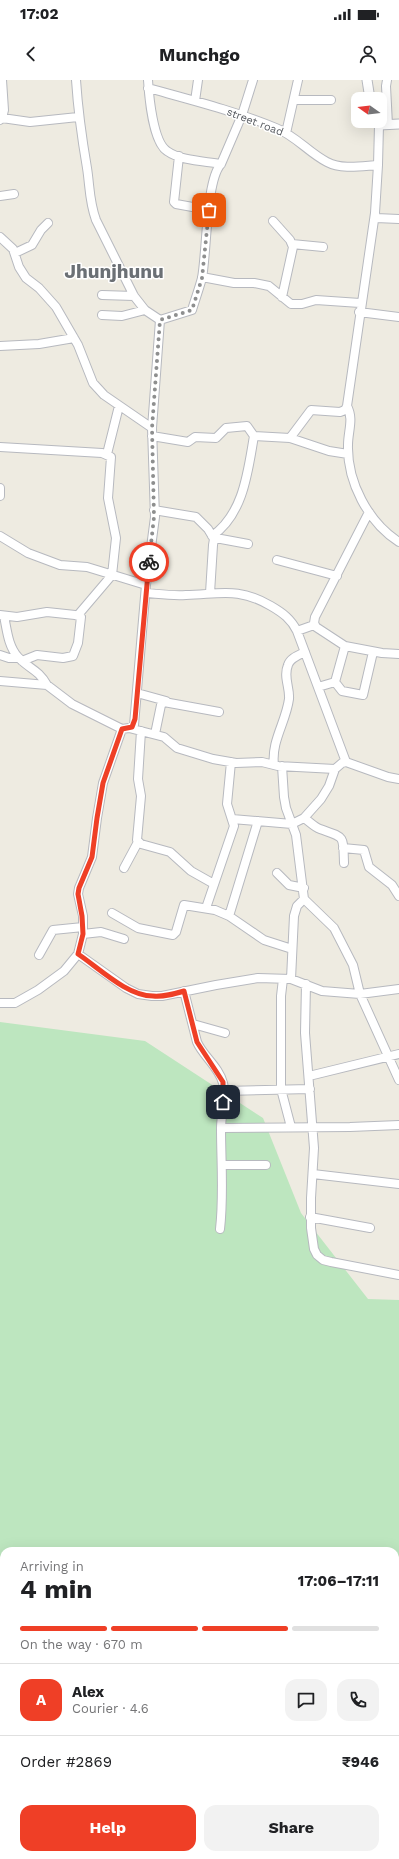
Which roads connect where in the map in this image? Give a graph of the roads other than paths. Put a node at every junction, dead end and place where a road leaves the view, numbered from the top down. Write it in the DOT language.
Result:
graph roads {
  1 [pos="2,80"];
  2 [pos="76,80"];
  3 [pos="198,80"];
  4 [pos="253,80"];
  5 [pos="298,80"];
  6 [pos="367,80"];
  7 [pos="387,80"];
  8 [pos="148,84"];
  9 [pos="369,92"];
  10 [pos="385,92"];
  11 [pos="294,100"];
  12 [pos="330,100"];
  13 [pos="195,101"];
  14 [pos="242,115"];
  15 [pos="78,117"];
  16 [pos="1,119"];
  17 [pos="387,124"];
  18 [pos="399,124"];
  19 [pos="381,128"];
  20 [pos="286,133"];
  21 [pos="179,156"];
  22 [pos="221,164"];
  23 [pos="378,165"];
  24 [pos="14,194"];
  25 [pos="0,196"];
  26 [pos="209,210"];
  27 [pos="375,212"];
  28 [pos="399,219"];
  29 [pos="273,221"];
  30 [pos="48,223"];
  31 [pos="1,239"];
  32 [pos="292,244"];
  33 [pos="323,247"];
  34 [pos="14,253"];
  35 [pos="202,278"];
  36 [pos="102,295"];
  37 [pos="134,296"];
  38 [pos="282,297"];
  39 [pos="360,307"];
  40 [pos="145,310"];
  41 [pos="102,315"];
  42 [pos="399,317"];
  43 [pos="160,320"];
  44 [pos="74,338"];
  45 [pos="0,346"];
  46 [pos="120,406"];
  47 [pos="347,406"];
  48 [pos="152,432"];
  49 [pos="254,436"];
  50 [pos="290,438"];
  51 [pos="0,447"];
  52 [pos="107,454"];
  53 [pos="348,454"];
  54 [pos="0,488"];
  55 [pos="0,496"];
  56 [pos="154,510"];
  57 [pos="369,512"];
  58 [pos="0,536"];
  59 [pos="213,537"];
  60 [pos="399,542"];
  61 [pos="248,544"];
  62 [pos="277,560"];
  63 [pos="112,575"];
  64 [pos="337,576"];
  65 [pos="146,589"];
  66 [pos="210,593"];
  67 [pos="2,615"];
  68 [pos="78,615"];
  69 [pos="314,625"];
  70 [pos="297,631"];
  71 [pos="345,646"];
  72 [pos="305,652"];
  73 [pos="373,652"];
  74 [pos="399,654"];
  75 [pos="0,655"];
  76 [pos="21,659"];
  77 [pos="0,681"];
  78 [pos="336,682"];
  79 [pos="47,685"];
  80 [pos="318,687"];
  81 [pos="138,693"];
  82 [pos="166,701"];
  83 [pos="219,712"];
  84 [pos="126,729"];
  85 [pos="141,731"];
  86 [pos="155,734"];
  87 [pos="231,762"];
  88 [pos="346,762"];
  89 [pos="278,766"];
  90 [pos="335,769"];
  91 [pos="399,779"];
  92 [pos="304,818"];
  93 [pos="232,819"];
  94 [pos="258,821"];
  95 [pos="292,824"];
  96 [pos="138,842"];
  97 [pos="343,848"];
  98 [pos="344,863"];
  99 [pos="124,868"];
  100 [pos="277,874"];
  101 [pos="214,884"];
  102 [pos="304,888"];
  103 [pos="399,896"];
  104 [pos="304,898"];
  105 [pos="206,908"];
  106 [pos="112,913"];
  107 [pos="229,916"];
  108 [pos="83,931"];
  109 [pos="124,939"];
  110 [pos="292,948"];
  111 [pos="78,954"];
  112 [pos="39,955"];
  113 [pos="287,979"];
  114 [pos="306,984"];
  115 [pos="399,989"];
  116 [pos="184,991"];
  117 [pos="360,994"];
  118 [pos="0,1003"];
  119 [pos="193,1024"];
  120 [pos="225,1033"];
  121 [pos="399,1054"];
  122 [pos="388,1056"];
  123 [pos="309,1076"];
  124 [pos="399,1080"];
  125 [pos="281,1089"];
  126 [pos="310,1089"];
  127 [pos="224,1091"];
  128 [pos="399,1125"];
  129 [pos="291,1127"];
  130 [pos="313,1127"];
  131 [pos="221,1128"];
  132 [pos="266,1164"];
  133 [pos="222,1165"];
  134 [pos="313,1174"];
  135 [pos="399,1184"];
  136 [pos="310,1217"];
  137 [pos="220,1228"];
  138 [pos="370,1228"];
  139 [pos="399,1275"];
  1 -- 16 [label="street"];
  2 -- 15 [label="street"];
  3 -- 13 [label="street"];
  4 -- 14 [label="street"];
  5 -- 11 [label="street"];
  6 -- 9 [label="street"];
  7 -- 10 [label="street"];
  8 -- 13 [label="street, street road"];
  8 -- 21 [label="street"];
  11 -- 12 [label="street"];
  11 -- 20 [label="street"];
  13 -- 14 [label="street, street road"];
  14 -- 20 [label="street, street road"];
  14 -- 22 [label="street"];
  15 -- 16 [label="street"];
  15 -- 37 [label="street"];
  17 -- 18 [label="street"];
  19 -- 23 [label="street"];
  20 -- 23 [label="street, street road"];
  21 -- 22 [label="street"];
  21 -- 26 [label="street"];
  22 -- 26 [label="street"];
  23 -- 27 [label="street"];
  24 -- 25 [label="street"];
  26 -- 35 [label="street"];
  27 -- 28 [label="street"];
  27 -- 39 [label="street"];
  29 -- 32 [label="street"];
  30 -- 34 [label="street"];
  31 -- 34 [label="street"];
  32 -- 33 [label="street"];
  32 -- 38 [label="street"];
  34 -- 44 [label="street"];
  35 -- 38 [label="street"];
  35 -- 43 [label="street"];
  36 -- 37 [label="street"];
  37 -- 40 [label="street"];
  38 -- 39 [label="street"];
  39 -- 42 [label="street"];
  39 -- 47 [label="street"];
  40 -- 41 [label="street"];
  40 -- 43 [label="street"];
  43 -- 48 [label="street"];
  44 -- 45 [label="street"];
  44 -- 46 [label="street"];
  46 -- 48 [label="street"];
  46 -- 52 [label="street"];
  47 -- 50 [label="street"];
  47 -- 53 [label="street"];
  48 -- 49 [label="street"];
  48 -- 56 [label="street"];
  49 -- 50 [label="street"];
  49 -- 59 [label="street"];
  50 -- 53 [label="street"];
  51 -- 52 [label="street"];
  52 -- 63 [label="street"];
  53 -- 57 [label="street"];
  54 -- 55 [label="street"];
  56 -- 59 [label="street"];
  56 -- 65 [label="street"];
  57 -- 60 [label="street"];
  57 -- 64 [label="street"];
  58 -- 63 [label="street"];
  59 -- 61 [label="street"];
  59 -- 66 [label="street"];
  62 -- 64 [label="street"];
  63 -- 65 [label="street"];
  63 -- 68 [label="street"];
  64 -- 69 [label="street"];
  65 -- 66 [label="street"];
  65 -- 81 [label="street"];
  66 -- 70 [label="street"];
  67 -- 68 [label="street"];
  67 -- 76 [label="street"];
  68 -- 76 [label="street"];
  69 -- 70 [label="street"];
  69 -- 71 [label="street"];
  70 -- 72 [label="street"];
  71 -- 73 [label="street"];
  71 -- 78 [label="street"];
  72 -- 80 [label="street"];
  72 -- 89 [label="street"];
  73 -- 74 [label="street"];
  73 -- 78 [label="street"];
  75 -- 76 [label="street"];
  76 -- 79 [label="street"];
  77 -- 79 [label="street"];
  78 -- 80 [label="street"];
  79 -- 84 [label="street"];
  80 -- 88 [label="street"];
  81 -- 82 [label="street"];
  81 -- 84 [label="street"];
  82 -- 83 [label="street"];
  82 -- 86 [label="street"];
  84 -- 85 [label="street"];
  84 -- 108 [label="street"];
  85 -- 86 [label="street"];
  85 -- 96 [label="street"];
  86 -- 87 [label="street"];
  87 -- 89 [label="street"];
  87 -- 93 [label="street"];
  88 -- 90 [label="street"];
  88 -- 91 [label="street"];
  89 -- 90 [label="street"];
  89 -- 95 [label="street"];
  90 -- 92 [label="street"];
  92 -- 95 [label="street"];
  92 -- 97 [label="street"];
  93 -- 94 [label="street"];
  93 -- 101 [label="street"];
  94 -- 95 [label="street"];
  94 -- 107 [label="street"];
  95 -- 102 [label="street"];
  96 -- 99 [label="street"];
  96 -- 101 [label="street"];
  97 -- 98 [label="street"];
  97 -- 103 [label="street"];
  100 -- 102 [label="street"];
  101 -- 105 [label="street"];
  102 -- 104 [label="street"];
  104 -- 110 [label="street"];
  104 -- 117 [label="street"];
  105 -- 106 [label="street"];
  105 -- 107 [label="street"];
  107 -- 110 [label="street"];
  108 -- 109 [label="street"];
  108 -- 111 [label="street"];
  108 -- 112 [label="street"];
  110 -- 113 [label="street"];
  111 -- 116 [label="street"];
  111 -- 118 [label="street"];
  113 -- 114 [label="street"];
  113 -- 116 [label="street"];
  113 -- 125 [label="street"];
  114 -- 117 [label="street"];
  114 -- 123 [label="street"];
  115 -- 117 [label="street"];
  116 -- 119 [label="street"];
  117 -- 122 [label="street"];
  119 -- 120 [label="street"];
  119 -- 127 [label="street"];
  121 -- 122 [label="street"];
  122 -- 123 [label="street"];
  122 -- 124 [label="street"];
  123 -- 126 [label="street"];
  125 -- 126 [label="street"];
  125 -- 127 [label="street"];
  125 -- 129 [label="street"];
  126 -- 130 [label="street"];
  127 -- 131 [label="street"];
  128 -- 130 [label="street"];
  129 -- 130 [label="street"];
  129 -- 131 [label="street"];
  130 -- 134 [label="street"];
  131 -- 133 [label="street"];
  132 -- 133 [label="street"];
  133 -- 137 [label="street"];
  134 -- 135 [label="street"];
  134 -- 136 [label="street"];
  136 -- 138 [label="street"];
  136 -- 139 [label="street"];
}
